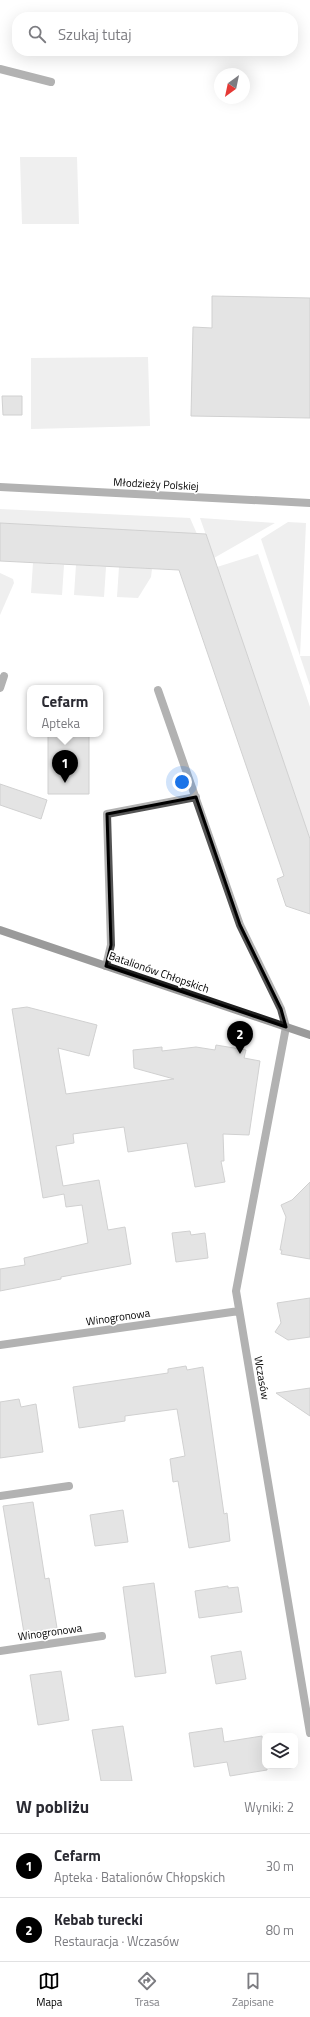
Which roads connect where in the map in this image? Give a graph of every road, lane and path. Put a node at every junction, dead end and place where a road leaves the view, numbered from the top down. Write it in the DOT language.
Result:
graph roads {
  1 [pos="0,69"];
  2 [pos="51,82"];
  3 [pos="0,487"];
  4 [pos="310,503"];
  5 [pos="4,676"];
  6 [pos="0,688"];
  7 [pos="158,690"];
  8 [pos="196,797"];
  9 [pos="0,930"];
  10 [pos="106,966"];
  11 [pos="286,1027"];
  12 [pos="310,1035"];
  13 [pos="239,1311"];
  14 [pos="0,1345"];
  15 [pos="69,1486"];
  16 [pos="0,1496"];
  17 [pos="102,1636"];
  18 [pos="0,1651"];
  19 [pos="310,1733"];
  1 -- 2 [label="street"];
  3 -- 4 [label="street, Młodzieży Polskiej"];
  5 -- 6 [label="street"];
  7 -- 8 [label="street"];
  8 -- 10 [label="street"];
  8 -- 11 [label="street"];
  9 -- 10 [label="street, Batalionów Chłopskich"];
  10 -- 11 [label="street, Batalionów Chłopskich"];
  11 -- 12 [label="street, Batalionów Chłopskich"];
  11 -- 13 [label="street, Wczasów"];
  13 -- 14 [label="street, Winogronowa"];
  13 -- 19 [label="street, Wczasów"];
  15 -- 16 [label="street"];
  17 -- 18 [label="street, Winogronowa"];
}
